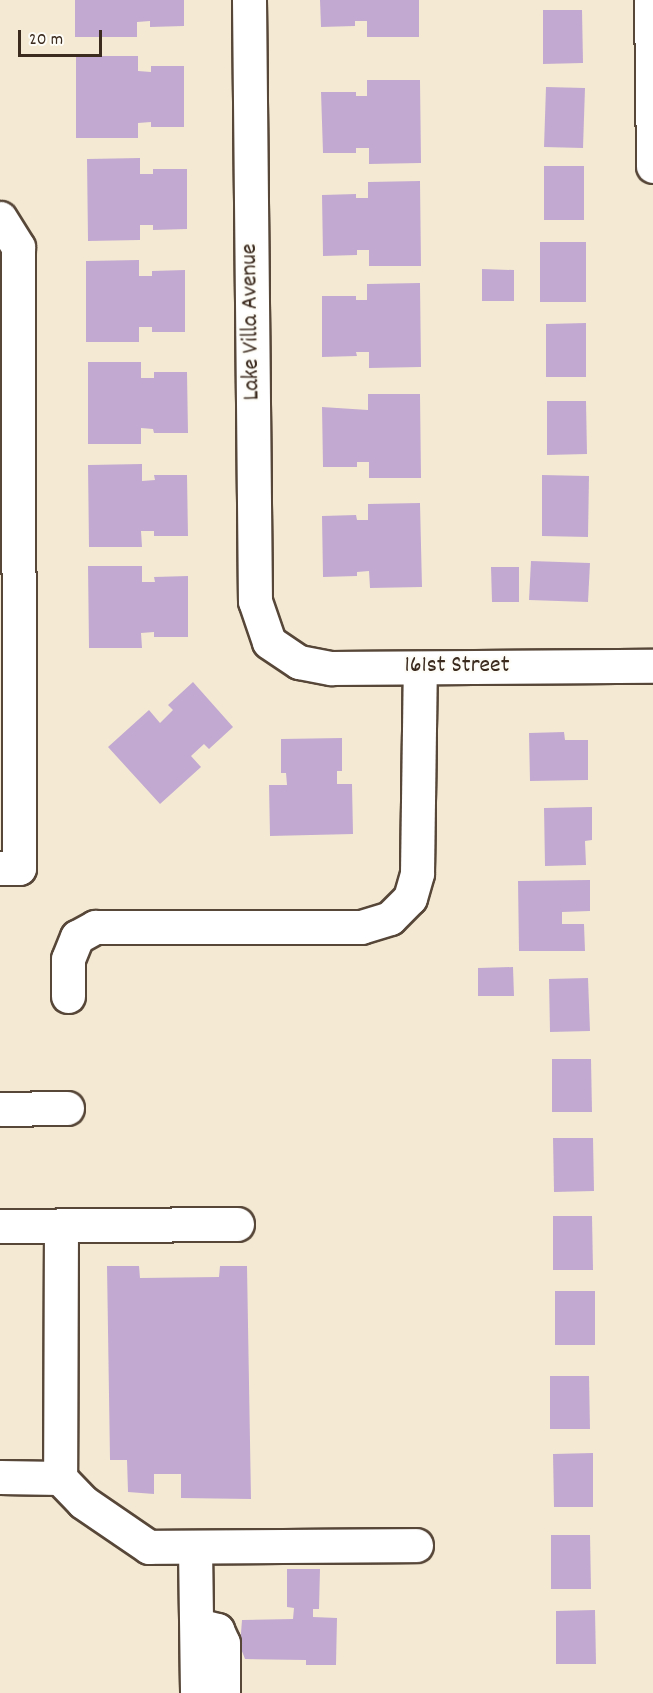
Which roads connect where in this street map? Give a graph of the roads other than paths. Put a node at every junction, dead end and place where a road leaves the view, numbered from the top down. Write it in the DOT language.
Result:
graph roads {
  1 [pos="249,0"];
  2 [pos="651,0"];
  3 [pos="653,166"];
  4 [pos="0,218"];
  5 [pos="269,642"];
  6 [pos="653,666"];
  7 [pos="420,668"];
  8 [pos="0,868"];
  9 [pos="68,996"];
  10 [pos="67,1108"];
  11 [pos="0,1109"];
  12 [pos="237,1224"];
  13 [pos="61,1225"];
  14 [pos="0,1226"];
  15 [pos="0,1477"];
  16 [pos="60,1478"];
  17 [pos="416,1545"];
  18 [pos="195,1547"];
  19 [pos="197,1625"];
  20 [pos="196,1693"];
  21 [pos="223,1693"];
  1 -- 5 [label="street, Lake Villa Avenue"];
  2 -- 3 [label="street"];
  4 -- 8 [label="street"];
  5 -- 7 [label="street, 161st Street"];
  6 -- 7 [label="street, 161st Street"];
  7 -- 9 [label="street"];
  10 -- 11 [label="street"];
  12 -- 13 [label="street"];
  13 -- 14 [label="street"];
  13 -- 16 [label="street"];
  15 -- 16 [label="street"];
  16 -- 18 [label="street"];
  17 -- 18 [label="street"];
  18 -- 19 [label="street"];
  19 -- 20 [label="street"];
  19 -- 21 [label="street"];
}
